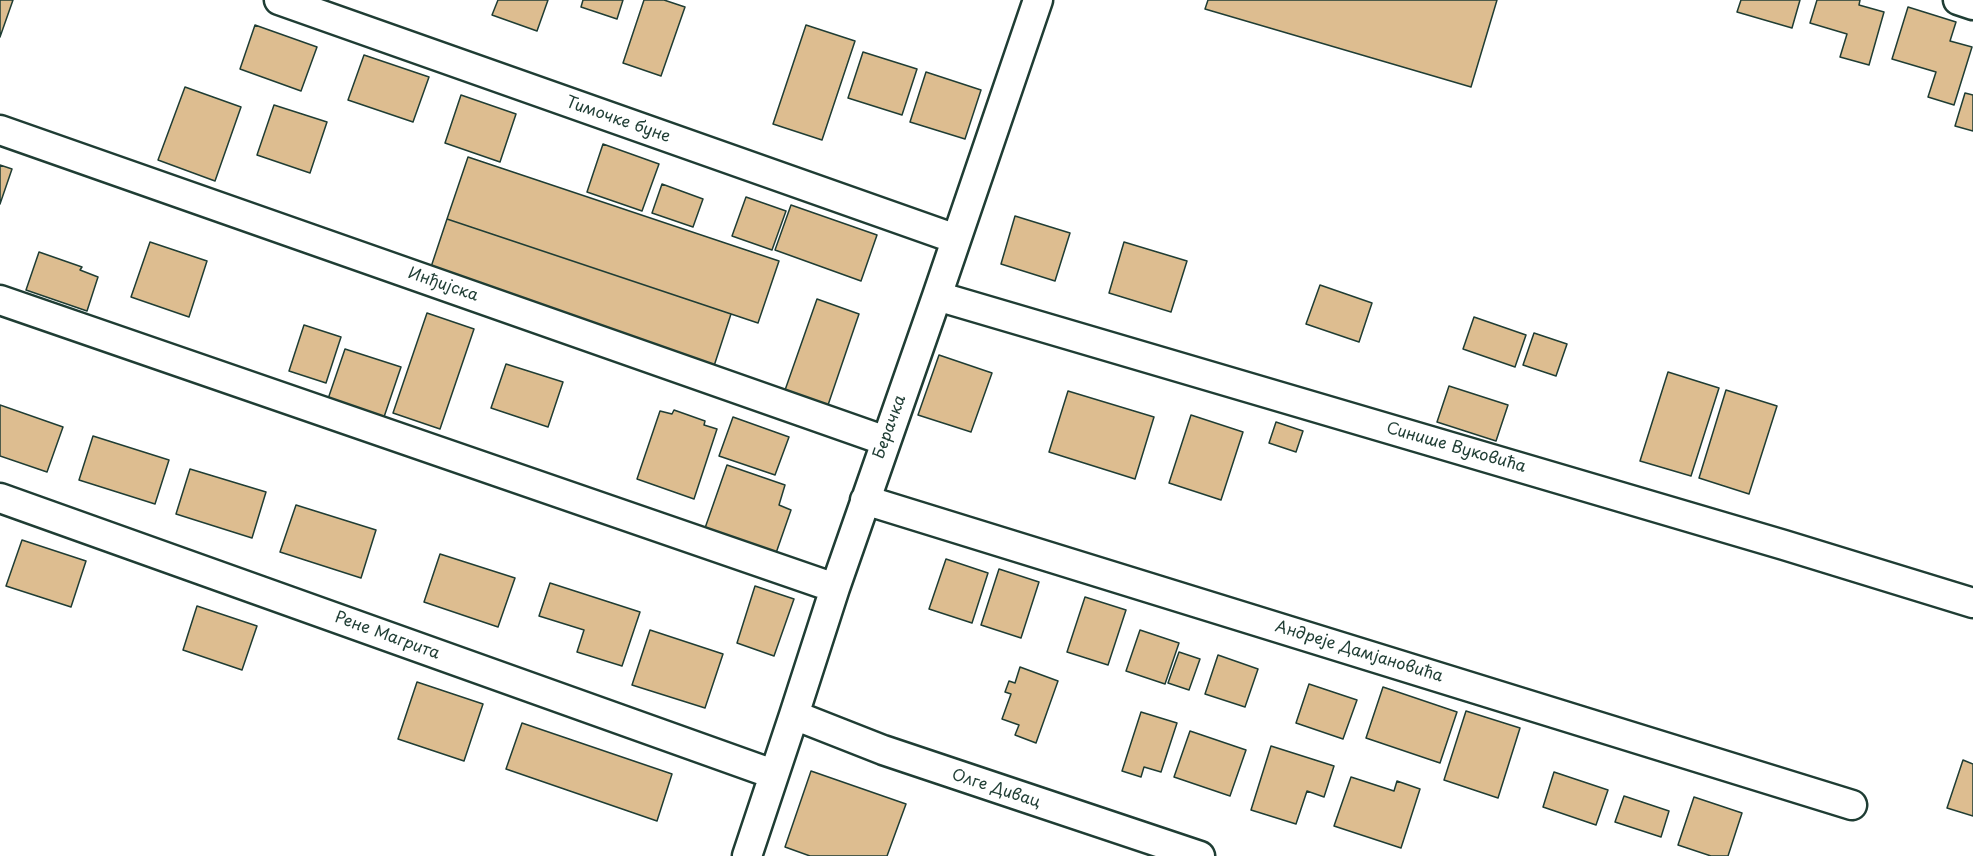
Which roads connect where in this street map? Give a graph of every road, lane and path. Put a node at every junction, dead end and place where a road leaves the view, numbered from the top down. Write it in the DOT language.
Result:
graph roads {
  1 [pos="279,0"];
  2 [pos="1038,0"];
  3 [pos="1958,0"];
  4 [pos="1973,4"];
  5 [pos="0,130"];
  6 [pos="956,239"];
  7 [pos="938,296"];
  8 [pos="0,300"];
  9 [pos="886,441"];
  10 [pos="0,498"];
  11 [pos="865,500"];
  12 [pos="835,588"];
  13 [pos="1973,603"];
  14 [pos="794,715"];
  15 [pos="773,774"];
  16 [pos="1852,805"];
  17 [pos="747,856"];
  18 [pos="1200,856"];
  1 -- 6 [label="street, Тимочке буне"];
  2 -- 6 [label="street, Берачка"];
  3 -- 4 [label="street"];
  5 -- 9 [label="street, Инђијска"];
  6 -- 7 [label="street, Берачка"];
  7 -- 9 [label="street, Берачка"];
  7 -- 13 [label="street, Синише Вуковића"];
  8 -- 12 [label="street"];
  9 -- 11 [label="street, Берачка"];
  10 -- 15 [label="street, Рене Магрита"];
  11 -- 12 [label="street, Берачка"];
  11 -- 16 [label="street, Андреје Дамјановића"];
  12 -- 14 [label="street, Берачка"];
  14 -- 15 [label="street, Берачка"];
  14 -- 18 [label="street, Олге Дивац"];
  15 -- 17 [label="street, Берачка"];
}
